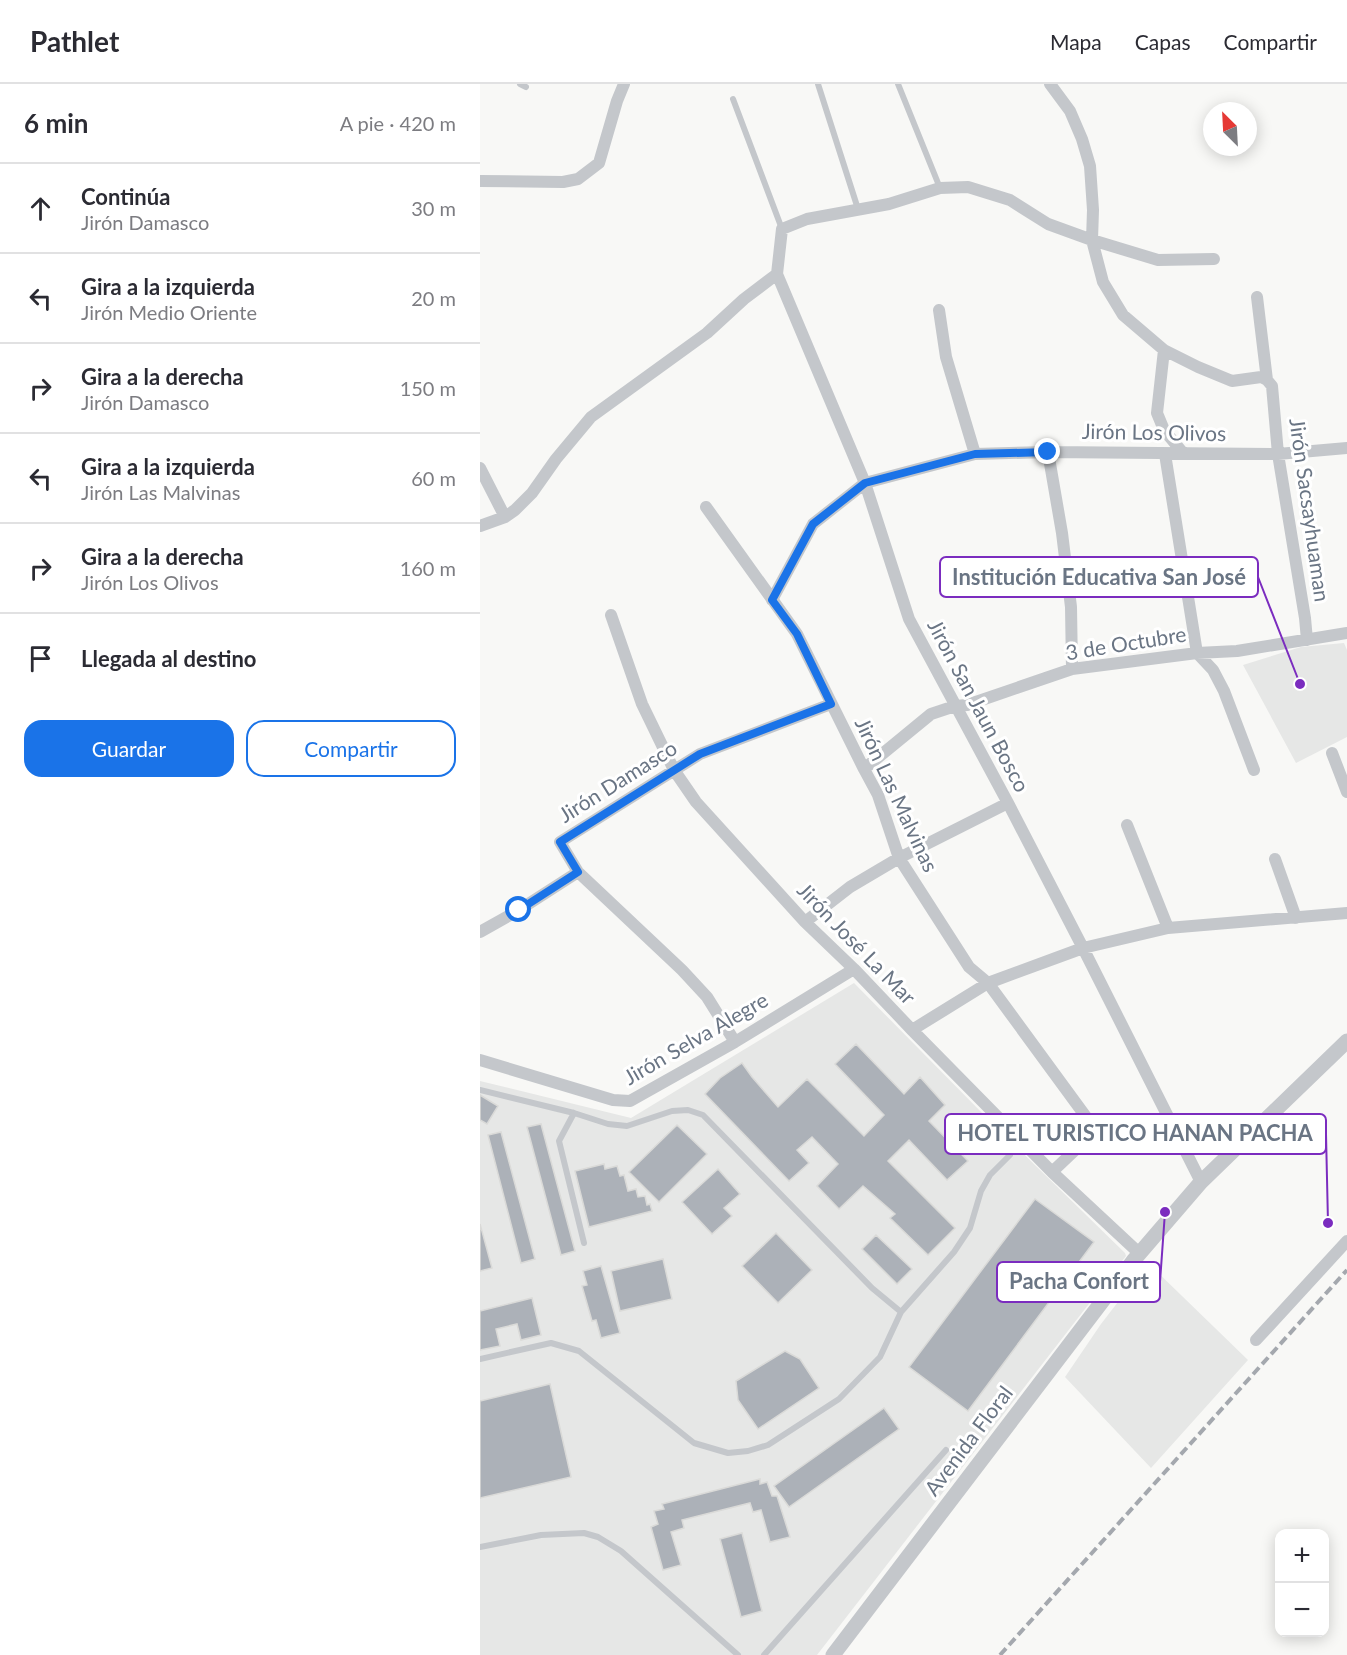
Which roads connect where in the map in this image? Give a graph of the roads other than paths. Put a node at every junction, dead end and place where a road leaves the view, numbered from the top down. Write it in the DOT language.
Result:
graph roads {
  1 [pos="624,84"];
  2 [pos="818,84"];
  3 [pos="898,84"];
  4 [pos="1050,84"];
  5 [pos="733,99"];
  6 [pos="480,181"];
  7 [pos="940,188"];
  8 [pos="858,210"];
  9 [pos="782,229"];
  10 [pos="1092,240"];
  11 [pos="1214,260"];
  12 [pos="777,274"];
  13 [pos="1257,297"];
  14 [pos="939,310"];
  15 [pos="1164,350"];
  16 [pos="1270,383"];
  17 [pos="1347,448"];
  18 [pos="1048,452"];
  19 [pos="1183,453"];
  20 [pos="975,454"];
  21 [pos="1165,454"];
  22 [pos="1278,454"];
  23 [pos="480,468"];
  24 [pos="865,483"];
  25 [pos="706,507"];
  26 [pos="505,517"];
  27 [pos="480,526"];
  28 [pos="772,600"];
  29 [pos="611,615"];
  30 [pos="1347,633"];
  31 [pos="1307,640"];
  32 [pos="1197,653"];
  33 [pos="1072,669"];
  34 [pos="831,704"];
  35 [pos="955,706"];
  36 [pos="1332,753"];
  37 [pos="864,769"];
  38 [pos="674,770"];
  39 [pos="1254,770"];
  40 [pos="1347,792"];
  41 [pos="1008,804"];
  42 [pos="1127,825"];
  43 [pos="899,858"];
  44 [pos="1275,859"];
  45 [pos="578,872"];
  46 [pos="1347,913"];
  47 [pos="1296,918"];
  48 [pos="805,922"];
  49 [pos="1168,928"];
  50 [pos="480,932"];
  51 [pos="1083,948"];
  52 [pos="854,969"];
  53 [pos="988,983"];
  54 [pos="912,1030"];
  55 [pos="1347,1041"];
  56 [pos="735,1042"];
  57 [pos="480,1059"];
  58 [pos="480,1090"];
  59 [pos="574,1113"];
  60 [pos="1010,1155"];
  61 [pos="1052,1172"];
  62 [pos="1201,1182"];
  63 [pos="1347,1241"];
  64 [pos="584,1243"];
  65 [pos="1139,1253"];
  66 [pos="901,1312"];
  67 [pos="1256,1340"];
  68 [pos="480,1359"];
  69 [pos="946,1450"];
  70 [pos="480,1547"];
  71 [pos="738,1655"];
  72 [pos="764,1655"];
  73 [pos="833,1655"];
  1 -- 6 [label="street"];
  2 -- 8 [label="lane"];
  3 -- 7 [label="lane"];
  4 -- 10 [label="street"];
  5 -- 9 [label="lane"];
  7 -- 8 [label="street"];
  7 -- 10 [label="street"];
  8 -- 9 [label="street"];
  9 -- 12 [label="street, Jirón San Jaun Bosco"];
  10 -- 11 [label="street"];
  10 -- 15 [label="street"];
  12 -- 24 [label="street, Jirón San Jaun Bosco"];
  12 -- 26 [label="street"];
  13 -- 16 [label="street, Jirón Sacsayhuaman"];
  14 -- 20 [label="street"];
  15 -- 16 [label="street"];
  15 -- 19 [label="street"];
  16 -- 22 [label="street, Jirón Sacsayhuaman"];
  17 -- 22 [label="street, Jirón Los Olivos"];
  18 -- 20 [label="street, Jirón Los Olivos"];
  18 -- 21 [label="street, Jirón Los Olivos"];
  18 -- 33 [label="street"];
  19 -- 21 [label="street, Jirón Los Olivos"];
  19 -- 22 [label="street, Jirón Los Olivos"];
  20 -- 24 [label="street, Jirón Los Olivos"];
  21 -- 32 [label="street"];
  22 -- 31 [label="street, Jirón Sacsayhuaman"];
  23 -- 26 [label="street"];
  24 -- 28 [label="street, Jirón Los Olivos"];
  24 -- 35 [label="street, Jirón San Jaun Bosco"];
  25 -- 28 [label="street, Jirón Las Malvinas"];
  26 -- 27 [label="street"];
  28 -- 34 [label="street, Jirón Las Malvinas"];
  29 -- 38 [label="street, Jirón José La Mar"];
  30 -- 31 [label="street, 3 de Octubre"];
  31 -- 32 [label="street, 3 de Octubre"];
  32 -- 33 [label="street, 3 de Octubre"];
  32 -- 39 [label="street"];
  33 -- 35 [label="street, 3 de Octubre"];
  34 -- 37 [label="street, Jirón Las Malvinas"];
  34 -- 38 [label="street, Jirón Damasco"];
  35 -- 37 [label="street, 3 de Octubre"];
  35 -- 41 [label="street, Jirón San Jaun Bosco"];
  36 -- 40 [label="street"];
  37 -- 43 [label="street, Jirón Las Malvinas"];
  38 -- 45 [label="street, Jirón Damasco"];
  38 -- 48 [label="street, Jirón José La Mar"];
  41 -- 43 [label="street"];
  41 -- 51 [label="street, Jirón San Jaun Bosco"];
  42 -- 49 [label="street"];
  43 -- 48 [label="street"];
  43 -- 53 [label="street, Jirón Las Malvinas"];
  44 -- 47 [label="street"];
  45 -- 50 [label="street"];
  45 -- 56 [label="street"];
  46 -- 47 [label="street"];
  47 -- 49 [label="street"];
  48 -- 52 [label="street, Jirón José La Mar"];
  49 -- 51 [label="street"];
  51 -- 53 [label="street"];
  51 -- 62 [label="street, Jirón San Jaun Bosco"];
  52 -- 54 [label="street, Jirón José La Mar"];
  52 -- 56 [label="street, Jirón Selva Alegre"];
  53 -- 54 [label="street"];
  53 -- 61 [label="street, Jirón Las Malvinas"];
  54 -- 61 [label="street, Jirón José La Mar"];
  55 -- 62 [label="street, Avenida Floral"];
  56 -- 57 [label="street, Jirón Selva Alegre"];
  58 -- 59 [label="lane"];
  59 -- 64 [label="lane"];
  59 -- 66 [label="lane"];
  60 -- 66 [label="lane"];
  61 -- 65 [label="street, Jirón José La Mar"];
  62 -- 65 [label="street, Avenida Floral"];
  63 -- 67 [label="street"];
  65 -- 73 [label="street, Avenida Floral"];
  66 -- 68 [label="lane"];
  69 -- 72 [label="lane"];
  70 -- 71 [label="lane"];
}
